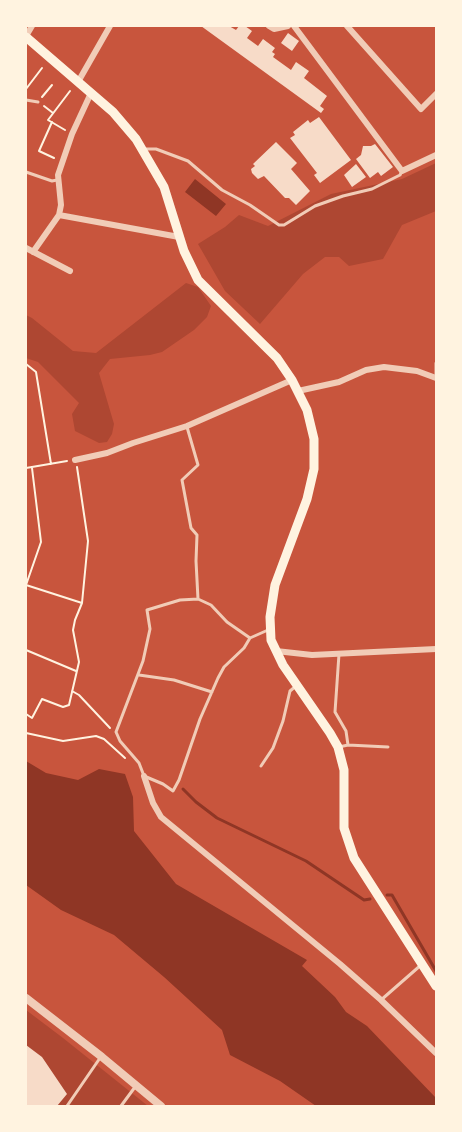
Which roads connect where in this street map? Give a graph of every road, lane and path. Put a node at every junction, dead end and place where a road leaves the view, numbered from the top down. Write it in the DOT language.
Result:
graph roads {
  1 [pos="32,26"];
  2 [pos="110,26"];
  3 [pos="269,26"];
  4 [pos="288,26"];
  5 [pos="294,26"];
  6 [pos="347,26"];
  7 [pos="26,37"];
  8 [pos="42,68"];
  9 [pos="78,82"];
  10 [pos="52,85"];
  11 [pos="26,89"];
  12 [pos="70,91"];
  13 [pos="91,93"];
  14 [pos="436,94"];
  15 [pos="26,100"];
  16 [pos="38,102"];
  17 [pos="53,113"];
  18 [pos="52,122"];
  19 [pos="66,130"];
  20 [pos="144,148"];
  21 [pos="436,155"];
  22 [pos="58,159"];
  23 [pos="402,171"];
  24 [pos="26,172"];
  25 [pos="59,180"];
  26 [pos="59,215"];
  27 [pos="179,237"];
  28 [pos="26,248"];
  29 [pos="33,252"];
  30 [pos="70,271"];
  31 [pos="436,363"];
  32 [pos="26,364"];
  33 [pos="436,377"];
  34 [pos="292,380"];
  35 [pos="298,391"];
  36 [pos="187,426"];
  37 [pos="75,460"];
  38 [pos="51,464"];
  39 [pos="26,468"];
  40 [pos="32,468"];
  41 [pos="26,585"];
  42 [pos="198,599"];
  43 [pos="82,603"];
  44 [pos="270,629"];
  45 [pos="250,638"];
  46 [pos="436,649"];
  47 [pos="26,650"];
  48 [pos="276,651"];
  49 [pos="339,654"];
  50 [pos="76,671"];
  51 [pos="139,675"];
  52 [pos="297,686"];
  53 [pos="72,691"];
  54 [pos="212,692"];
  55 [pos="26,714"];
  56 [pos="26,732"];
  57 [pos="116,732"];
  58 [pos="348,745"];
  59 [pos="338,747"];
  60 [pos="388,747"];
  61 [pos="136,760"];
  62 [pos="261,766"];
  63 [pos="144,776"];
  64 [pos="422,964"];
  65 [pos="436,986"];
  66 [pos="26,998"];
  67 [pos="381,1000"];
  68 [pos="436,1053"];
  69 [pos="102,1057"];
  70 [pos="136,1085"];
  71 [pos="67,1107"];
  72 [pos="121,1107"];
  73 [pos="161,1107"];
  1 -- 7 [label="street"];
  2 -- 9 [label="street"];
  3 -- 4 [label="street"];
  5 -- 23 [label="street"];
  6 -- 14 [label="street"];
  7 -- 9 [label="main road"];
  8 -- 11 [label="path"];
  9 -- 13 [label="main road"];
  10 -- 16 [label="path"];
  12 -- 17 [label="path"];
  13 -- 20 [label="main road"];
  13 -- 25 [label="street"];
  15 -- 16 [label="lane"];
  16 -- 17 [label="path"];
  17 -- 18 [label="path"];
  18 -- 19 [label="path"];
  18 -- 22 [label="path"];
  20 -- 23 [label="lane"];
  20 -- 27 [label="main road"];
  21 -- 23 [label="street"];
  24 -- 25 [label="lane"];
  25 -- 26 [label="street"];
  26 -- 27 [label="street"];
  26 -- 29 [label="street"];
  27 -- 34 [label="main road"];
  28 -- 29 [label="street"];
  29 -- 30 [label="street"];
  31 -- 33 [label="lane"];
  32 -- 38 [label="path"];
  33 -- 35 [label="street"];
  34 -- 35 [label="main road"];
  34 -- 36 [label="street"];
  35 -- 44 [label="main road"];
  36 -- 37 [label="street"];
  36 -- 42 [label="lane"];
  37 -- 38 [label="path"];
  37 -- 43 [label="path"];
  38 -- 40 [label="path"];
  39 -- 40 [label="path"];
  40 -- 41 [label="path"];
  41 -- 43 [label="path"];
  42 -- 45 [label="lane"];
  42 -- 51 [label="lane"];
  43 -- 50 [label="path"];
  44 -- 45 [label="lane"];
  44 -- 48 [label="main road"];
  45 -- 54 [label="lane"];
  46 -- 49 [label="street"];
  47 -- 50 [label="path"];
  48 -- 49 [label="street"];
  48 -- 52 [label="main road"];
  49 -- 58 [label="lane"];
  50 -- 53 [label="path"];
  51 -- 54 [label="lane"];
  51 -- 57 [label="lane"];
  52 -- 59 [label="main road"];
  52 -- 62 [label="lane"];
  53 -- 55 [label="path"];
  53 -- 57 [label="path"];
  54 -- 63 [label="lane"];
  56 -- 61 [label="path"];
  57 -- 61 [label="lane"];
  58 -- 59 [label="lane"];
  58 -- 60 [label="lane"];
  59 -- 64 [label="main road"];
  61 -- 63 [label="lane"];
  63 -- 67 [label="street"];
  64 -- 65 [label="main road"];
  64 -- 67 [label="lane"];
  66 -- 69 [label="street"];
  67 -- 68 [label="street"];
  69 -- 70 [label="street"];
  69 -- 71 [label="lane"];
  70 -- 72 [label="lane"];
  70 -- 73 [label="street"];
}
